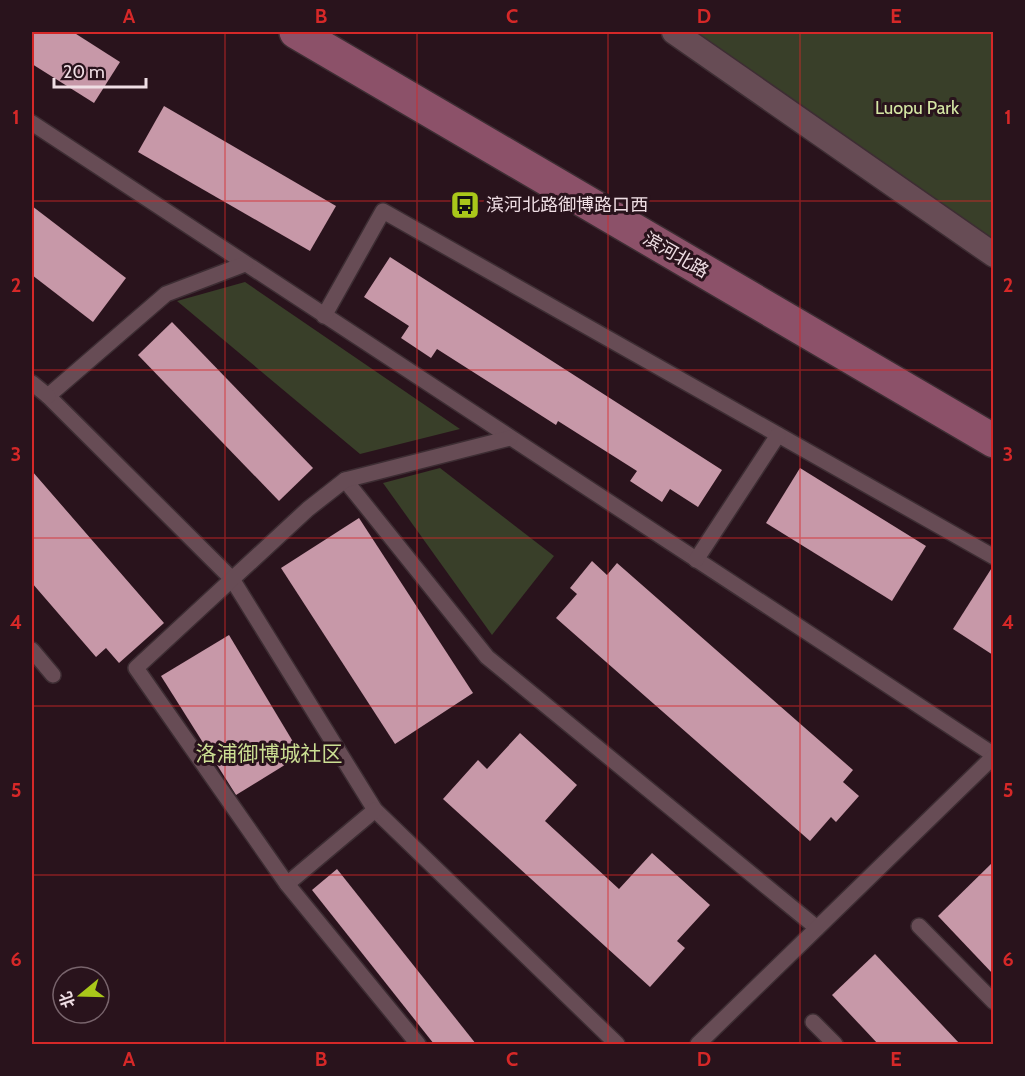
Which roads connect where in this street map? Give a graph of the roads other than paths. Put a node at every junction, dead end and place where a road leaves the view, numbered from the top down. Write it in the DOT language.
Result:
graph roads {
  1 [pos="296,32"];
  2 [pos="674,32"];
  3 [pos="32,123"];
  4 [pos="993,255"];
  5 [pos="245,264"];
  6 [pos="324,316"];
  7 [pos="32,383"];
  8 [pos="48,396"];
  9 [pos="777,435"];
  10 [pos="510,438"];
  11 [pos="993,441"];
  12 [pos="345,480"];
  13 [pos="993,557"];
  14 [pos="696,560"];
  15 [pos="232,579"];
  16 [pos="32,650"];
  17 [pos="54,675"];
  18 [pos="993,756"];
  19 [pos="375,810"];
  20 [pos="287,884"];
  21 [pos="919,926"];
  22 [pos="817,928"];
  23 [pos="993,1002"];
  24 [pos="813,1022"];
  25 [pos="418,1044"];
  26 [pos="617,1044"];
  27 [pos="698,1044"];
  28 [pos="835,1044"];
  1 -- 11 [label="main road, 滨河北路"];
  2 -- 4 [label="street"];
  3 -- 5 [label="lane"];
  5 -- 6 [label="lane"];
  5 -- 8 [label="lane"];
  6 -- 9 [label="lane"];
  6 -- 10 [label="lane"];
  7 -- 8 [label="lane"];
  8 -- 15 [label="lane"];
  9 -- 13 [label="lane"];
  9 -- 14 [label="lane"];
  10 -- 12 [label="lane"];
  10 -- 14 [label="lane"];
  12 -- 15 [label="lane"];
  12 -- 22 [label="lane"];
  14 -- 18 [label="lane"];
  15 -- 19 [label="lane"];
  15 -- 20 [label="lane"];
  16 -- 17 [label="lane"];
  18 -- 22 [label="lane"];
  19 -- 20 [label="lane"];
  19 -- 26 [label="lane"];
  20 -- 25 [label="lane"];
  21 -- 23 [label="lane"];
  22 -- 27 [label="lane"];
  24 -- 28 [label="lane"];
}
